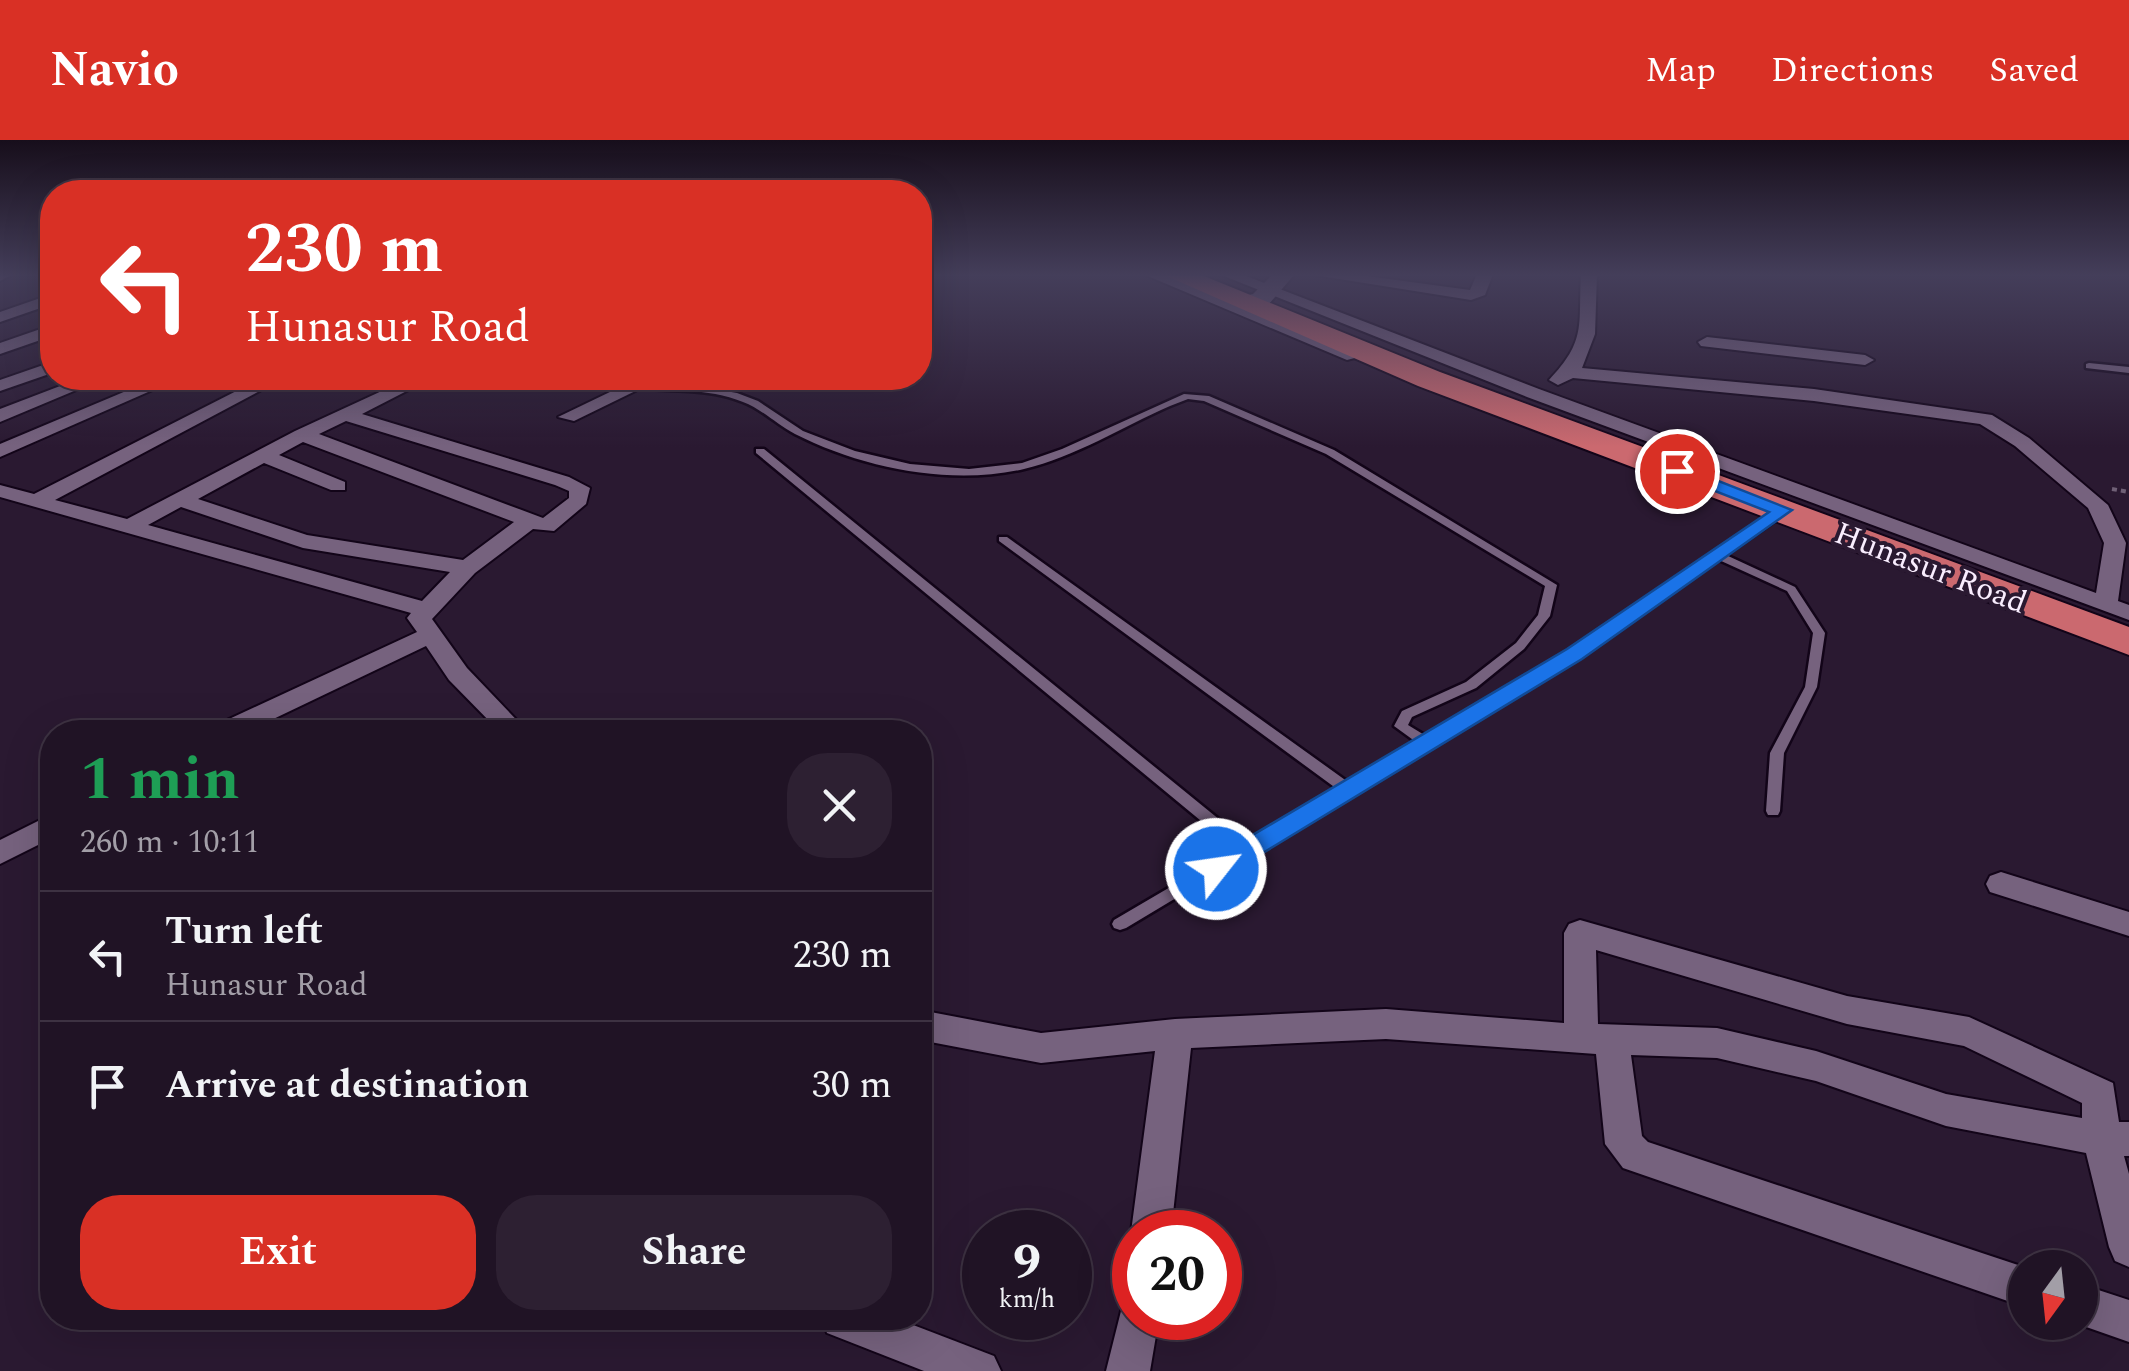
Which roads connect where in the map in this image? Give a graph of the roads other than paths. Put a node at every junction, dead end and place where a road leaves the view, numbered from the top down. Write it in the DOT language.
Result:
graph roads {
  1 [pos="1293,331"];
  2 [pos="1337,331"];
  3 [pos="1363,331"];
  4 [pos="1587,331"];
  5 [pos="40,335"];
  6 [pos="1707,342"];
  7 [pos="0,350"];
  8 [pos="1792,352"];
  9 [pos="1864,360"];
  10 [pos="2089,366"];
  11 [pos="2129,370"];
  12 [pos="40,371"];
  13 [pos="1570,372"];
  14 [pos="0,386"];
  15 [pos="66,390"];
  16 [pos="143,390"];
  17 [pos="253,390"];
  18 [pos="397,390"];
  19 [pos="623,390"];
  20 [pos="712,390"];
  21 [pos="1814,395"];
  22 [pos="1526,396"];
  23 [pos="344,415"];
  24 [pos="0,416"];
  25 [pos="568,417"];
  26 [pos="302,435"];
  27 [pos="0,451"];
  28 [pos="760,451"];
  29 [pos="262,456"];
  30 [pos="338,486"];
  31 [pos="0,491"];
  32 [pos="183,501"];
  33 [pos="34,502"];
  34 [pos="1778,514"];
  35 [pos="529,521"];
  36 [pos="126,530"];
  37 [pos="1003,539"];
  38 [pos="1718,555"];
  39 [pos="467,568"];
  40 [pos="2119,580"];
  41 [pos="2129,614"];
  42 [pos="2118,615"];
  43 [pos="429,622"];
  44 [pos="2129,642"];
  45 [pos="2129,654"];
  46 [pos="246,720"];
  47 [pos="502,720"];
  48 [pos="1428,744"];
  49 [pos="1350,791"];
  50 [pos="1773,811"];
  51 [pos="40,831"];
  52 [pos="1248,850"];
  53 [pos="0,853"];
  54 [pos="2001,884"];
  55 [pos="1120,924"];
  56 [pos="2129,924"];
  57 [pos="932,1028"];
  58 [pos="1175,1034"];
  59 [pos="1596,1039"];
  60 [pos="2115,1139"];
  61 [pos="1155,1210"];
  62 [pos="2129,1247"];
  63 [pos="2008,1281"];
  64 [pos="2098,1311"];
  65 [pos="2129,1321"];
  66 [pos="873,1330"];
  67 [pos="1134,1340"];
  68 [pos="979,1371"];
  69 [pos="1128,1371"];
  1 -- 34 [label="street"];
  2 -- 34 [label="highway, Hunasur Road"];
  3 -- 22 [label="highway"];
  4 -- 13 [label="street"];
  5 -- 7 [label="street"];
  6 -- 8 [label="street"];
  8 -- 9 [label="street"];
  8 -- 21 [label="street"];
  10 -- 11 [label="lane"];
  12 -- 14 [label="street"];
  13 -- 21 [label="street"];
  13 -- 22 [label="street"];
  15 -- 24 [label="street"];
  16 -- 27 [label="street"];
  17 -- 33 [label="street"];
  18 -- 23 [label="street"];
  19 -- 25 [label="street"];
  20 -- 48 [label="lane"];
  21 -- 40 [label="street"];
  22 -- 42 [label="highway"];
  23 -- 26 [label="street"];
  23 -- 35 [label="street"];
  26 -- 29 [label="street"];
  26 -- 35 [label="street"];
  28 -- 52 [label="lane"];
  29 -- 30 [label="street"];
  29 -- 32 [label="street"];
  31 -- 33 [label="street"];
  32 -- 36 [label="street"];
  32 -- 39 [label="street"];
  33 -- 36 [label="street"];
  34 -- 38 [label="lane"];
  34 -- 44 [label="highway, Hunasur Road"];
  34 -- 45 [label="street"];
  35 -- 39 [label="street"];
  36 -- 43 [label="street"];
  37 -- 49 [label="lane"];
  38 -- 48 [label="lane"];
  38 -- 50 [label="lane"];
  39 -- 43 [label="street"];
  40 -- 42 [label="street"];
  41 -- 42 [label="street"];
  43 -- 46 [label="street"];
  43 -- 47 [label="street"];
  48 -- 49 [label="lane"];
  49 -- 52 [label="lane"];
  51 -- 53 [label="street"];
  52 -- 55 [label="lane"];
  54 -- 56 [label="street"];
  57 -- 58 [label="street"];
  58 -- 59 [label="street"];
  58 -- 61 [label="street"];
  59 -- 60 [label="street"];
  59 -- 60 [label="street"];
  59 -- 63 [label="street"];
  60 -- 62 [label="street"];
  64 -- 65 [label="street"];
  66 -- 68 [label="street"];
  67 -- 69 [label="street"];
}
